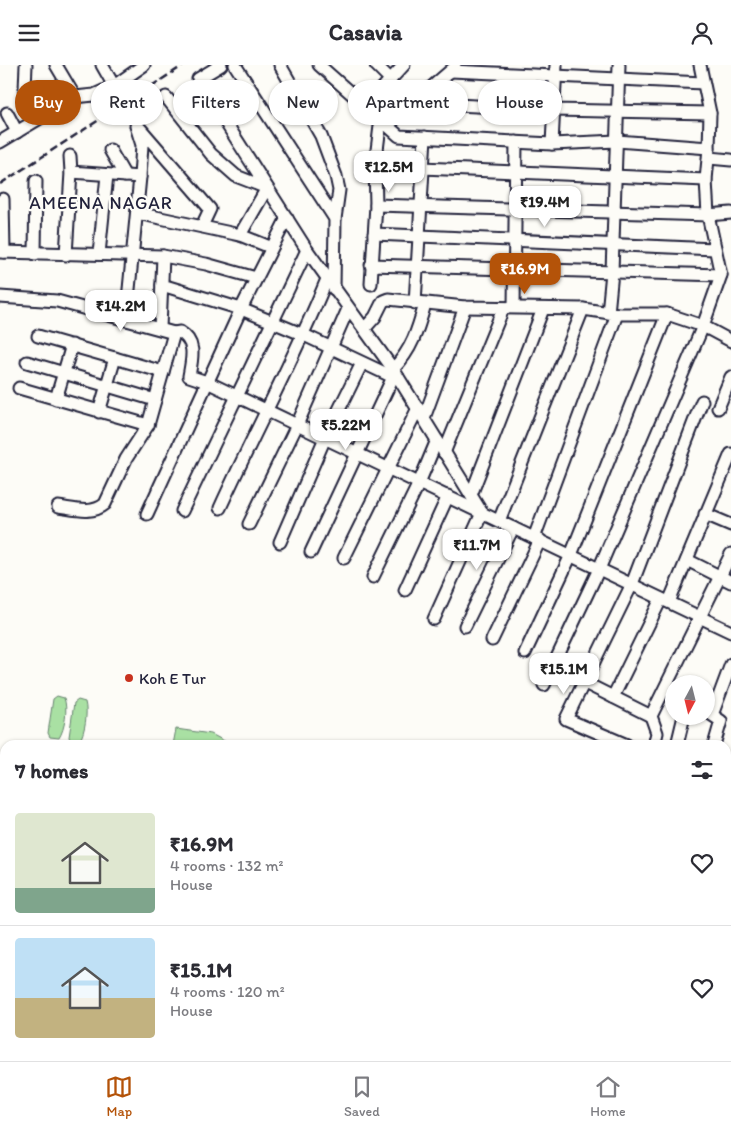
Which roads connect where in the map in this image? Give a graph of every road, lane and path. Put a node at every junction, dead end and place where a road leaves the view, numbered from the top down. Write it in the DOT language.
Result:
graph roads {
  1 [pos="26,65"];
  2 [pos="56,65"];
  3 [pos="102,65"];
  4 [pos="144,65"];
  5 [pos="220,65"];
  6 [pos="235,65"];
  7 [pos="280,65"];
  8 [pos="319,65"];
  9 [pos="376,65"];
  10 [pos="404,65"];
  11 [pos="619,65"];
  12 [pos="700,65"];
  13 [pos="454,68"];
  14 [pos="555,71"];
  15 [pos="391,79"];
  16 [pos="25,80"];
  17 [pos="65,80"];
  18 [pos="111,80"];
  19 [pos="123,80"];
  20 [pos="441,80"];
  21 [pos="619,80"];
  22 [pos="704,83"];
  23 [pos="348,91"];
  24 [pos="166,97"];
  25 [pos="562,110"];
  26 [pos="618,110"];
  27 [pos="7,113"];
  28 [pos="710,113"];
  29 [pos="28,125"];
  30 [pos="384,125"];
  31 [pos="388,125"];
  32 [pos="553,125"];
  33 [pos="17,132"];
  34 [pos="425,137"];
  35 [pos="617,141"];
  36 [pos="0,142"];
  37 [pos="516,142"];
  38 [pos="552,144"];
  39 [pos="110,150"];
  40 [pos="709,153"];
  41 [pos="70,156"];
  42 [pos="731,160"];
  43 [pos="375,166"];
  44 [pos="422,168"];
  45 [pos="71,172"];
  46 [pos="516,172"];
  47 [pos="107,175"];
  48 [pos="125,176"];
  49 [pos="140,177"];
  50 [pos="616,177"];
  51 [pos="706,180"];
  52 [pos="36,181"];
  53 [pos="267,188"];
  54 [pos="4,199"];
  55 [pos="376,205"];
  56 [pos="420,206"];
  57 [pos="516,209"];
  58 [pos="614,212"];
  59 [pos="137,213"];
  60 [pos="731,213"];
  61 [pos="708,215"];
  62 [pos="287,218"];
  63 [pos="335,219"];
  64 [pos="202,226"];
  65 [pos="374,234"];
  66 [pos="240,235"];
  67 [pos="420,236"];
  68 [pos="515,240"];
  69 [pos="613,245"];
  70 [pos="270,247"];
  71 [pos="715,249"];
  72 [pos="307,251"];
  73 [pos="2,252"];
  74 [pos="35,254"];
  75 [pos="99,254"];
  76 [pos="66,255"];
  77 [pos="131,255"];
  78 [pos="163,256"];
  79 [pos="371,265"];
  80 [pos="418,268"];
  81 [pos="515,269"];
  82 [pos="612,272"];
  83 [pos="721,275"];
  84 [pos="256,278"];
  85 [pos="330,284"];
  86 [pos="371,284"];
  87 [pos="162,285"];
  88 [pos="0,297"];
  89 [pos="420,303"];
  90 [pos="465,307"];
  91 [pos="508,308"];
  92 [pos="240,309"];
  93 [pos="348,309"];
  94 [pos="543,309"];
  95 [pos="583,309"];
  96 [pos="613,313"];
  97 [pos="667,314"];
  98 [pos="126,320"];
  99 [pos="272,323"];
  100 [pos="703,326"];
  101 [pos="160,328"];
  102 [pos="365,328"];
  103 [pos="174,333"];
  104 [pos="304,335"];
  105 [pos="38,336"];
  106 [pos="731,341"];
  107 [pos="72,345"];
  108 [pos="332,349"];
  109 [pos="115,358"];
  110 [pos="27,362"];
  111 [pos="362,363"];
  112 [pos="163,372"];
  113 [pos="64,373"];
  114 [pos="395,374"];
  115 [pos="731,377"];
  116 [pos="207,382"];
  117 [pos="106,386"];
  118 [pos="19,388"];
  119 [pos="237,396"];
  120 [pos="56,399"];
  121 [pos="155,400"];
  122 [pos="702,401"];
  123 [pos="718,408"];
  124 [pos="265,409"];
  125 [pos="100,412"];
  126 [pos="421,413"];
  127 [pos="148,425"];
  128 [pos="297,425"];
  129 [pos="325,438"];
  130 [pos="437,440"];
  131 [pos="444,453"];
  132 [pos="359,454"];
  133 [pos="731,454"];
  134 [pos="389,469"];
  135 [pos="419,483"];
  136 [pos="471,495"];
  137 [pos="448,496"];
  138 [pos="58,507"];
  139 [pos="220,508"];
  140 [pos="182,511"];
  141 [pos="482,513"];
  142 [pos="705,514"];
  143 [pos="147,515"];
  144 [pos="499,521"];
  145 [pos="249,524"];
  146 [pos="731,525"];
  147 [pos="513,528"];
  148 [pos="536,539"];
  149 [pos="280,542"];
  150 [pos="311,552"];
  151 [pos="731,554"];
  152 [pos="571,555"];
  153 [pos="344,558"];
  154 [pos="687,560"];
  155 [pos="599,569"];
  156 [pos="373,577"];
  157 [pos="720,577"];
  158 [pos="731,582"];
  159 [pos="632,584"];
  160 [pos="405,591"];
  161 [pos="665,600"];
  162 [pos="699,616"];
  163 [pos="434,619"];
  164 [pos="465,626"];
  165 [pos="731,632"];
  166 [pos="492,640"];
  167 [pos="525,653"];
  168 [pos="731,664"];
  169 [pos="676,675"];
  170 [pos="585,683"];
  171 [pos="544,685"];
  172 [pos="665,694"];
  173 [pos="613,697"];
  174 [pos="715,700"];
  175 [pos="650,716"];
  176 [pos="715,717"];
  177 [pos="682,725"];
  178 [pos="615,740"];
  179 [pos="655,740"];
  180 [pos="678,740"];
  181 [pos="715,740"];
  1 -- 16 [label="street"];
  2 -- 17 [label="street"];
  3 -- 18 [label="street"];
  4 -- 19 [label="street"];
  5 -- 53 [label="street"];
  6 -- 63 [label="street"];
  7 -- 63 [label="street"];
  8 -- 23 [label="street"];
  9 -- 15 [label="street"];
  10 -- 15 [label="street"];
  11 -- 21 [label="street"];
  12 -- 22 [label="street"];
  13 -- 14 [label="street"];
  13 -- 20 [label="street"];
  14 -- 21 [label="street"];
  21 -- 22 [label="street"];
  21 -- 26 [label="street"];
  22 -- 28 [label="street"];
  24 -- 53 [label="street"];
  25 -- 26 [label="street"];
  26 -- 28 [label="street"];
  26 -- 35 [label="street"];
  27 -- 33 [label="street"];
  28 -- 40 [label="street"];
  29 -- 33 [label="street"];
  30 -- 43 [label="street"];
  31 -- 34 [label="street"];
  32 -- 38 [label="street"];
  33 -- 36 [label="street"];
  34 -- 37 [label="street"];
  34 -- 44 [label="street"];
  35 -- 38 [label="street"];
  35 -- 40 [label="street"];
  35 -- 50 [label="street"];
  37 -- 38 [label="street"];
  37 -- 46 [label="street"];
  39 -- 48 [label="street"];
  40 -- 42 [label="street"];
  40 -- 51 [label="street"];
  41 -- 45 [label="street"];
  43 -- 44 [label="street"];
  43 -- 55 [label="street"];
  44 -- 46 [label="street"];
  44 -- 56 [label="street"];
  45 -- 47 [label="street"];
  45 -- 76 [label="street"];
  46 -- 50 [label="street"];
  46 -- 57 [label="street"];
  47 -- 48 [label="street"];
  47 -- 75 [label="street"];
  48 -- 49 [label="street"];
  49 -- 59 [label="street"];
  49 -- 64 [label="street"];
  50 -- 51 [label="street"];
  50 -- 58 [label="street"];
  51 -- 61 [label="street"];
  52 -- 74 [label="street"];
  53 -- 62 [label="street"];
  53 -- 66 [label="street"];
  54 -- 73 [label="street"];
  55 -- 56 [label="street"];
  55 -- 65 [label="street"];
  56 -- 57 [label="street"];
  56 -- 67 [label="street"];
  57 -- 58 [label="street"];
  57 -- 68 [label="street"];
  58 -- 61 [label="street"];
  58 -- 69 [label="street"];
  59 -- 64 [label="street"];
  59 -- 77 [label="street"];
  60 -- 61 [label="street"];
  61 -- 71 [label="street"];
  62 -- 70 [label="street"];
  62 -- 72 [label="street"];
  63 -- 85 [label="street"];
  64 -- 66 [label="street"];
  65 -- 67 [label="street"];
  65 -- 79 [label="street"];
  66 -- 70 [label="street"];
  67 -- 68 [label="street"];
  67 -- 80 [label="street"];
  68 -- 69 [label="street"];
  68 -- 81 [label="street"];
  69 -- 71 [label="street"];
  69 -- 82 [label="street"];
  70 -- 84 [label="street"];
  71 -- 83 [label="street"];
  72 -- 85 [label="street"];
  72 -- 99 [label="street"];
  73 -- 74 [label="street"];
  74 -- 76 [label="street"];
  75 -- 76 [label="street"];
  75 -- 77 [label="street"];
  77 -- 78 [label="street"];
  77 -- 98 [label="street"];
  78 -- 84 [label="street"];
  78 -- 87 [label="street"];
  79 -- 80 [label="street"];
  79 -- 86 [label="street"];
  80 -- 81 [label="street"];
  80 -- 89 [label="street"];
  81 -- 82 [label="street"];
  81 -- 91 [label="street"];
  82 -- 83 [label="street"];
  82 -- 96 [label="street"];
  83 -- 100 [label="street"];
  84 -- 92 [label="street"];
  85 -- 93 [label="street"];
  85 -- 104 [label="street"];
  87 -- 92 [label="street"];
  87 -- 101 [label="street"];
  88 -- 98 [label="street"];
  89 -- 90 [label="street"];
  89 -- 102 [label="street"];
  89 -- 114 [label="street"];
  90 -- 91 [label="street"];
  90 -- 126 [label="street"];
  91 -- 94 [label="street"];
  91 -- 131 [label="street"];
  92 -- 99 [label="street"];
  92 -- 116 [label="street"];
  93 -- 102 [label="street"];
  93 -- 108 [label="street"];
  94 -- 95 [label="street"];
  94 -- 136 [label="street"];
  95 -- 96 [label="street"];
  95 -- 144 [label="street"];
  96 -- 97 [label="street"];
  96 -- 148 [label="street"];
  97 -- 100 [label="street"];
  97 -- 152 [label="street"];
  98 -- 101 [label="street"];
  99 -- 104 [label="street"];
  99 -- 119 [label="street"];
  100 -- 106 [label="street"];
  100 -- 155 [label="street"];
  101 -- 103 [label="street"];
  102 -- 114 [label="street"];
  103 -- 112 [label="street"];
  103 -- 116 [label="street"];
  104 -- 108 [label="street"];
  104 -- 124 [label="street"];
  105 -- 107 [label="street"];
  107 -- 109 [label="street"];
  107 -- 113 [label="street"];
  108 -- 111 [label="street"];
  108 -- 128 [label="street"];
  109 -- 112 [label="street"];
  109 -- 117 [label="street"];
  110 -- 113 [label="street"];
  111 -- 114 [label="street"];
  111 -- 129 [label="street"];
  112 -- 121 [label="street"];
  113 -- 117 [label="street"];
  113 -- 120 [label="street"];
  114 -- 126 [label="street"];
  114 -- 132 [label="street"];
  115 -- 123 [label="street"];
  116 -- 119 [label="street"];
  116 -- 143 [label="street"];
  117 -- 121 [label="street"];
  117 -- 125 [label="street"];
  118 -- 120 [label="street"];
  119 -- 124 [label="street"];
  119 -- 140 [label="street"];
  120 -- 125 [label="street"];
  121 -- 127 [label="street"];
  122 -- 159 [label="street"];
  124 -- 128 [label="street"];
  124 -- 139 [label="street"];
  125 -- 127 [label="street"];
  126 -- 130 [label="street"];
  126 -- 134 [label="street"];
  127 -- 138 [label="street"];
  128 -- 129 [label="street"];
  128 -- 145 [label="street"];
  129 -- 132 [label="street"];
  129 -- 149 [label="street"];
  130 -- 131 [label="street"];
  130 -- 135 [label="street"];
  131 -- 136 [label="street"];
  132 -- 134 [label="street"];
  132 -- 150 [label="street"];
  133 -- 142 [label="street"];
  134 -- 135 [label="street"];
  134 -- 153 [label="street"];
  135 -- 137 [label="street"];
  135 -- 156 [label="street"];
  136 -- 141 [label="street"];
  137 -- 141 [label="street"];
  137 -- 160 [label="street"];
  141 -- 144 [label="street"];
  141 -- 163 [label="street"];
  142 -- 146 [label="street"];
  142 -- 154 [label="street"];
  144 -- 147 [label="street"];
  147 -- 148 [label="street"];
  147 -- 164 [label="street"];
  148 -- 152 [label="street"];
  148 -- 166 [label="street"];
  151 -- 157 [label="street"];
  152 -- 155 [label="street"];
  152 -- 167 [label="street"];
  154 -- 157 [label="street"];
  154 -- 161 [label="street"];
  155 -- 159 [label="street"];
  155 -- 171 [label="street"];
  157 -- 158 [label="street"];
  157 -- 162 [label="street"];
  159 -- 161 [label="street"];
  159 -- 170 [label="street"];
  161 -- 162 [label="street"];
  161 -- 173 [label="street"];
  162 -- 165 [label="street"];
  162 -- 169 [label="street"];
  168 -- 174 [label="street"];
  170 -- 173 [label="street"];
  170 -- 178 [label="street"];
  172 -- 175 [label="street"];
  173 -- 175 [label="street"];
  175 -- 179 [label="street"];
  176 -- 181 [label="street"];
  177 -- 180 [label="street"];
}
